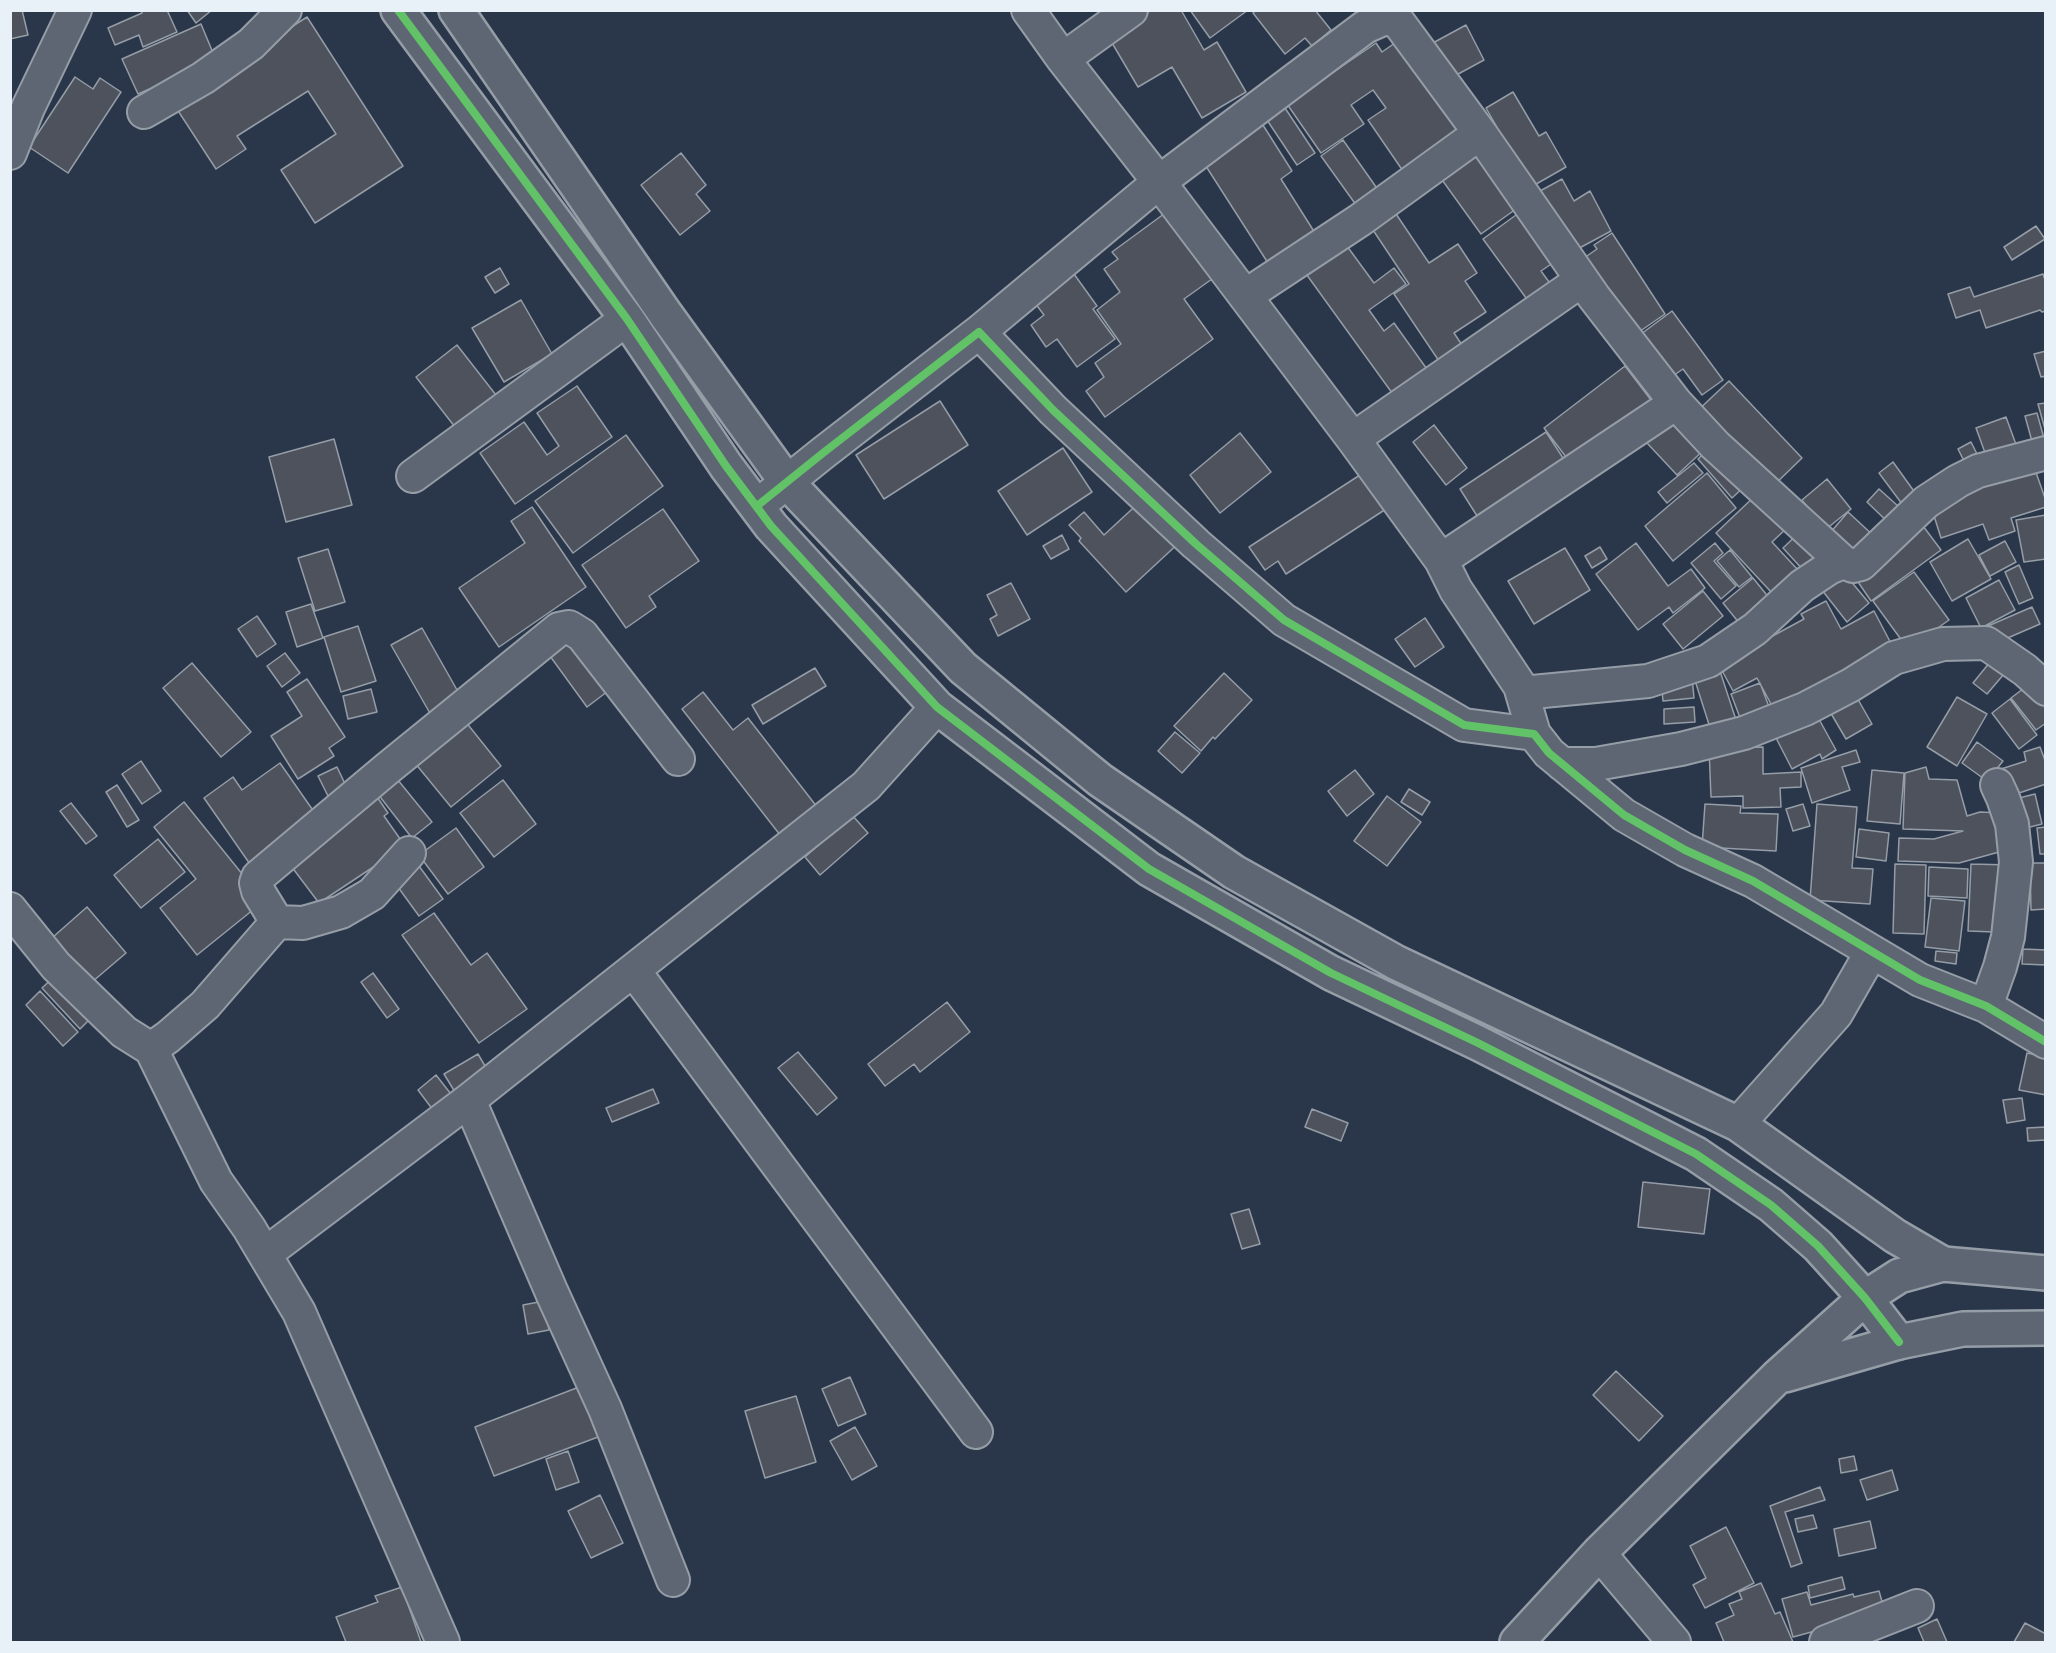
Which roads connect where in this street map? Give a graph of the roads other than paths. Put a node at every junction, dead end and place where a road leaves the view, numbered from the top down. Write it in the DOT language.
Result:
graph roads {
  1 [pos="75,10"];
  2 [pos="285,10"];
  3 [pos="398,10"];
  4 [pos="456,10"];
  5 [pos="1028,10"];
  6 [pos="1131,10"];
  7 [pos="1063,59"];
  8 [pos="144,112"];
  9 [pos="1480,133"];
  10 [pos="10,153"];
  11 [pos="1159,182"];
  12 [pos="1582,280"];
  13 [pos="1245,296"];
  14 [pos="627,319"];
  15 [pos="979,332"];
  16 [pos="1676,403"];
  17 [pos="1353,439"];
  18 [pos="2046,453"];
  19 [pos="413,476"];
  20 [pos="786,482"];
  21 [pos="757,506"];
  22 [pos="1441,560"];
  23 [pos="1844,562"];
  24 [pos="2046,689"];
  25 [pos="1522,693"];
  26 [pos="937,706"];
  27 [pos="1534,735"];
  28 [pos="678,759"];
  29 [pos="1562,764"];
  30 [pos="1996,785"];
  31 [pos="409,853"];
  32 [pos="10,909"];
  33 [pos="277,922"];
  34 [pos="1871,952"];
  35 [pos="634,971"];
  36 [pos="1986,1006"];
  37 [pos="2046,1042"];
  38 [pos="151,1049"];
  39 [pos="469,1100"];
  40 [pos="1738,1124"];
  41 [pos="265,1254"];
  42 [pos="1943,1264"];
  43 [pos="2046,1273"];
  44 [pos="1865,1298"];
  45 [pos="2046,1328"];
  46 [pos="1899,1342"];
  47 [pos="1777,1377"];
  48 [pos="976,1432"];
  49 [pos="1599,1553"];
  50 [pos="673,1580"];
  51 [pos="1917,1606"];
  52 [pos="442,1642"];
  53 [pos="1517,1642"];
  54 [pos="1674,1642"];
  55 [pos="1826,1642"];
  1 -- 10 [label="street"];
  2 -- 8 [label="street"];
  3 -- 14 [label="street"];
  4 -- 20 [label="street"];
  5 -- 7 [label="street"];
  6 -- 7 [label="street"];
  7 -- 11 [label="street"];
  9 -- 11 [label="street"];
  9 -- 12 [label="street"];
  9 -- 13 [label="street"];
  11 -- 13 [label="street"];
  11 -- 15 [label="street"];
  12 -- 16 [label="street"];
  12 -- 17 [label="street"];
  13 -- 17 [label="street"];
  14 -- 19 [label="street"];
  14 -- 21 [label="street"];
  15 -- 20 [label="street"];
  15 -- 27 [label="street"];
  16 -- 22 [label="street"];
  16 -- 23 [label="street"];
  17 -- 22 [label="street"];
  18 -- 23 [label="street"];
  20 -- 21 [label="street"];
  20 -- 40 [label="street"];
  21 -- 26 [label="street"];
  22 -- 25 [label="street"];
  23 -- 25 [label="street"];
  24 -- 29 [label="street"];
  25 -- 27 [label="street"];
  26 -- 35 [label="street"];
  26 -- 44 [label="street"];
  27 -- 29 [label="street"];
  28 -- 33 [label="street"];
  29 -- 34 [label="street"];
  30 -- 36 [label="street"];
  31 -- 33 [label="street"];
  32 -- 38 [label="street"];
  33 -- 38 [label="street"];
  34 -- 36 [label="street"];
  34 -- 40 [label="street"];
  35 -- 39 [label="street"];
  35 -- 48 [label="street"];
  36 -- 37 [label="street"];
  38 -- 41 [label="street"];
  39 -- 41 [label="street"];
  39 -- 50 [label="street"];
  40 -- 42 [label="street"];
  41 -- 52 [label="street"];
  42 -- 43 [label="street"];
  42 -- 44 [label="street"];
  44 -- 46 [label="street"];
  44 -- 47 [label="street"];
  45 -- 46 [label="street"];
  46 -- 47 [label="street"];
  47 -- 49 [label="street"];
  49 -- 53 [label="street"];
  49 -- 54 [label="street"];
  51 -- 55 [label="street"];
}
